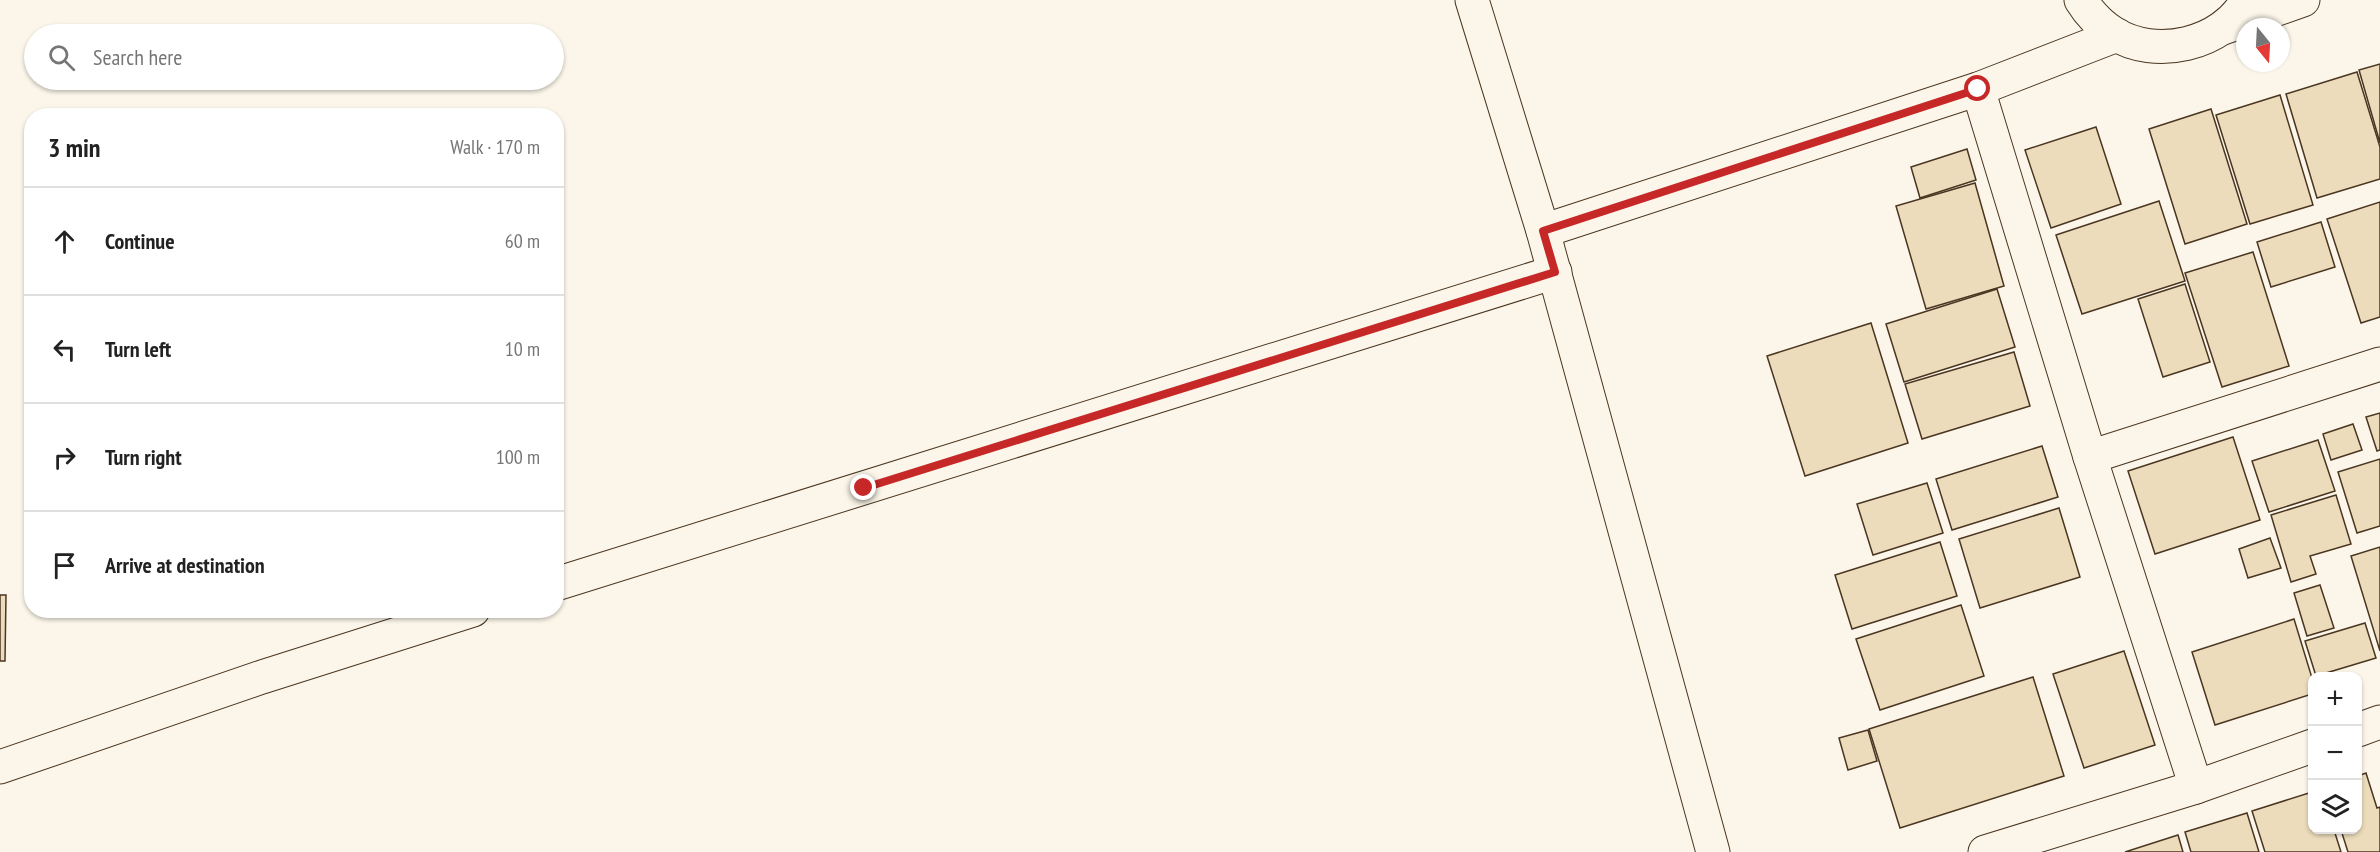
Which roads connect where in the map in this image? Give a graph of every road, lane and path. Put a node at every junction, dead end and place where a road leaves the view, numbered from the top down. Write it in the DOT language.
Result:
graph roads {
  1 [pos="1472,0"];
  2 [pos="2081,0"];
  3 [pos="2247,0"];
  4 [pos="2303,0"];
  5 [pos="2223,28"];
  6 [pos="2117,35"];
  7 [pos="1978,89"];
  8 [pos="1543,231"];
  9 [pos="1555,272"];
  10 [pos="2380,364"];
  11 [pos="2090,457"];
  12 [pos="564,582"];
  13 [pos="448,618"];
  14 [pos="2380,722"];
  15 [pos="2362,729"];
  16 [pos="2308,748"];
  17 [pos="0,767"];
  18 [pos="2196,787"];
  19 [pos="1713,852"];
  20 [pos="1985,852"];
  1 -- 8 [label="street"];
  2 -- 6 [label="street"];
  3 -- 5 [label="street"];
  4 -- 5 [label="street"];
  5 -- 6 [label="street"];
  6 -- 7 [label="street"];
  7 -- 8 [label="street"];
  7 -- 11 [label="street"];
  8 -- 9 [label="street"];
  9 -- 12 [label="street"];
  9 -- 19 [label="street"];
  10 -- 11 [label="street"];
  11 -- 18 [label="street"];
  13 -- 17 [label="street"];
  14 -- 15 [label="street"];
  16 -- 18 [label="street"];
  18 -- 20 [label="street"];
}
